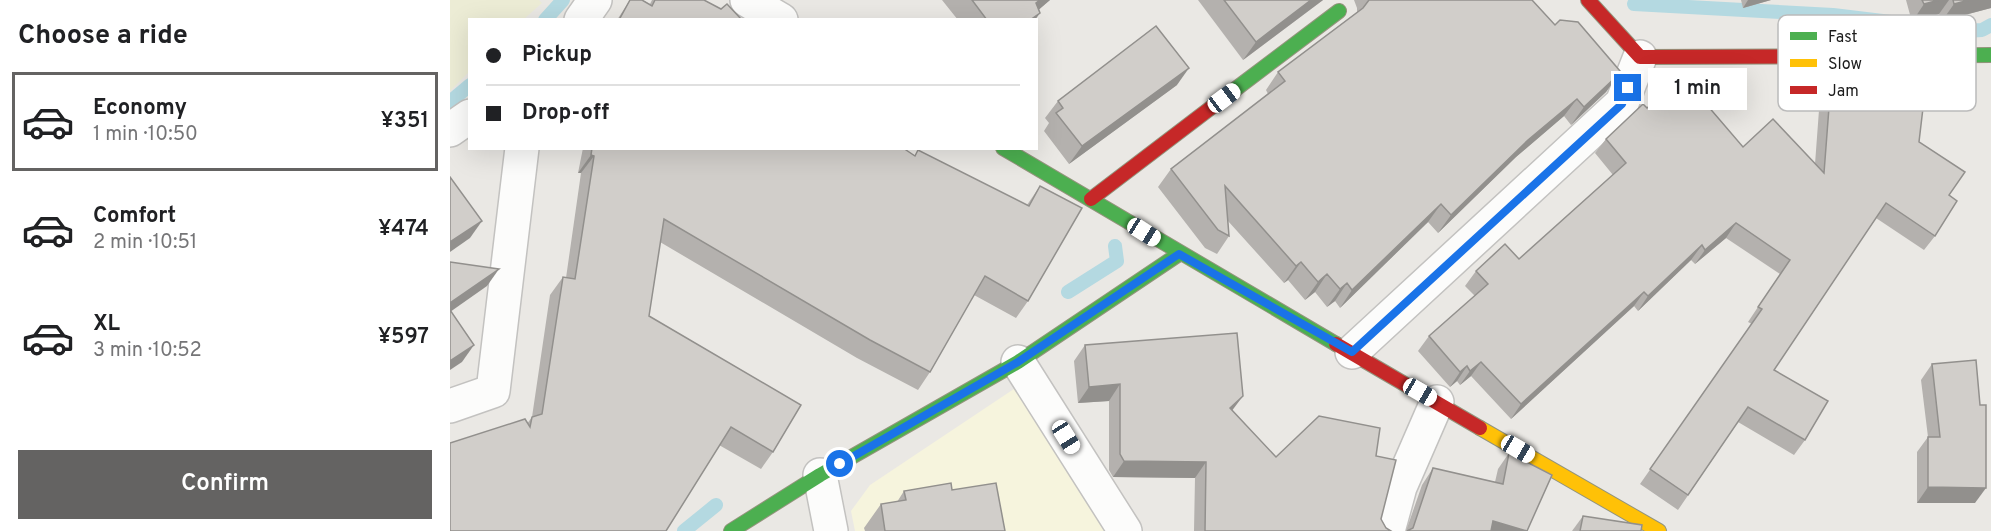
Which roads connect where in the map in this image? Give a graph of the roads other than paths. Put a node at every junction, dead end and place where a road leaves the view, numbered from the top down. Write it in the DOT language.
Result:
graph roads {
  1 [pos="595,0"];
  2 [pos="747,0"];
  3 [pos="1588,0"];
  4 [pos="1338,11"];
  5 [pos="582,18"];
  6 [pos="778,18"];
  7 [pos="1976,55"];
  8 [pos="1991,55"];
  9 [pos="1778,56"];
  10 [pos="1640,57"];
  11 [pos="468,117"];
  12 [pos="450,130"];
  13 [pos="522,150"];
  14 [pos="1006,150"];
  15 [pos="1091,199"];
  16 [pos="1179,254"];
  17 [pos="1352,352"];
  18 [pos="1018,362"];
  19 [pos="1437,402"];
  20 [pos="450,406"];
  21 [pos="820,475"];
  22 [pos="731,531"];
  23 [pos="831,531"];
  24 [pos="1125,531"];
  25 [pos="1388,531"];
  26 [pos="1659,531"];
  1 -- 5 [label="street"];
  2 -- 6 [label="street"];
  3 -- 10 [label="street"];
  4 -- 15 [label="street"];
  7 -- 8 [label="street"];
  9 -- 10 [label="street"];
  10 -- 17 [label="street"];
  11 -- 12 [label="street"];
  13 -- 20 [label="street"];
  14 -- 15 [label="street"];
  15 -- 16 [label="street"];
  16 -- 17 [label="street"];
  16 -- 18 [label="street"];
  17 -- 19 [label="street"];
  18 -- 21 [label="street"];
  18 -- 24 [label="street"];
  19 -- 25 [label="street"];
  19 -- 26 [label="street"];
  21 -- 22 [label="street"];
  21 -- 23 [label="street"];
}
